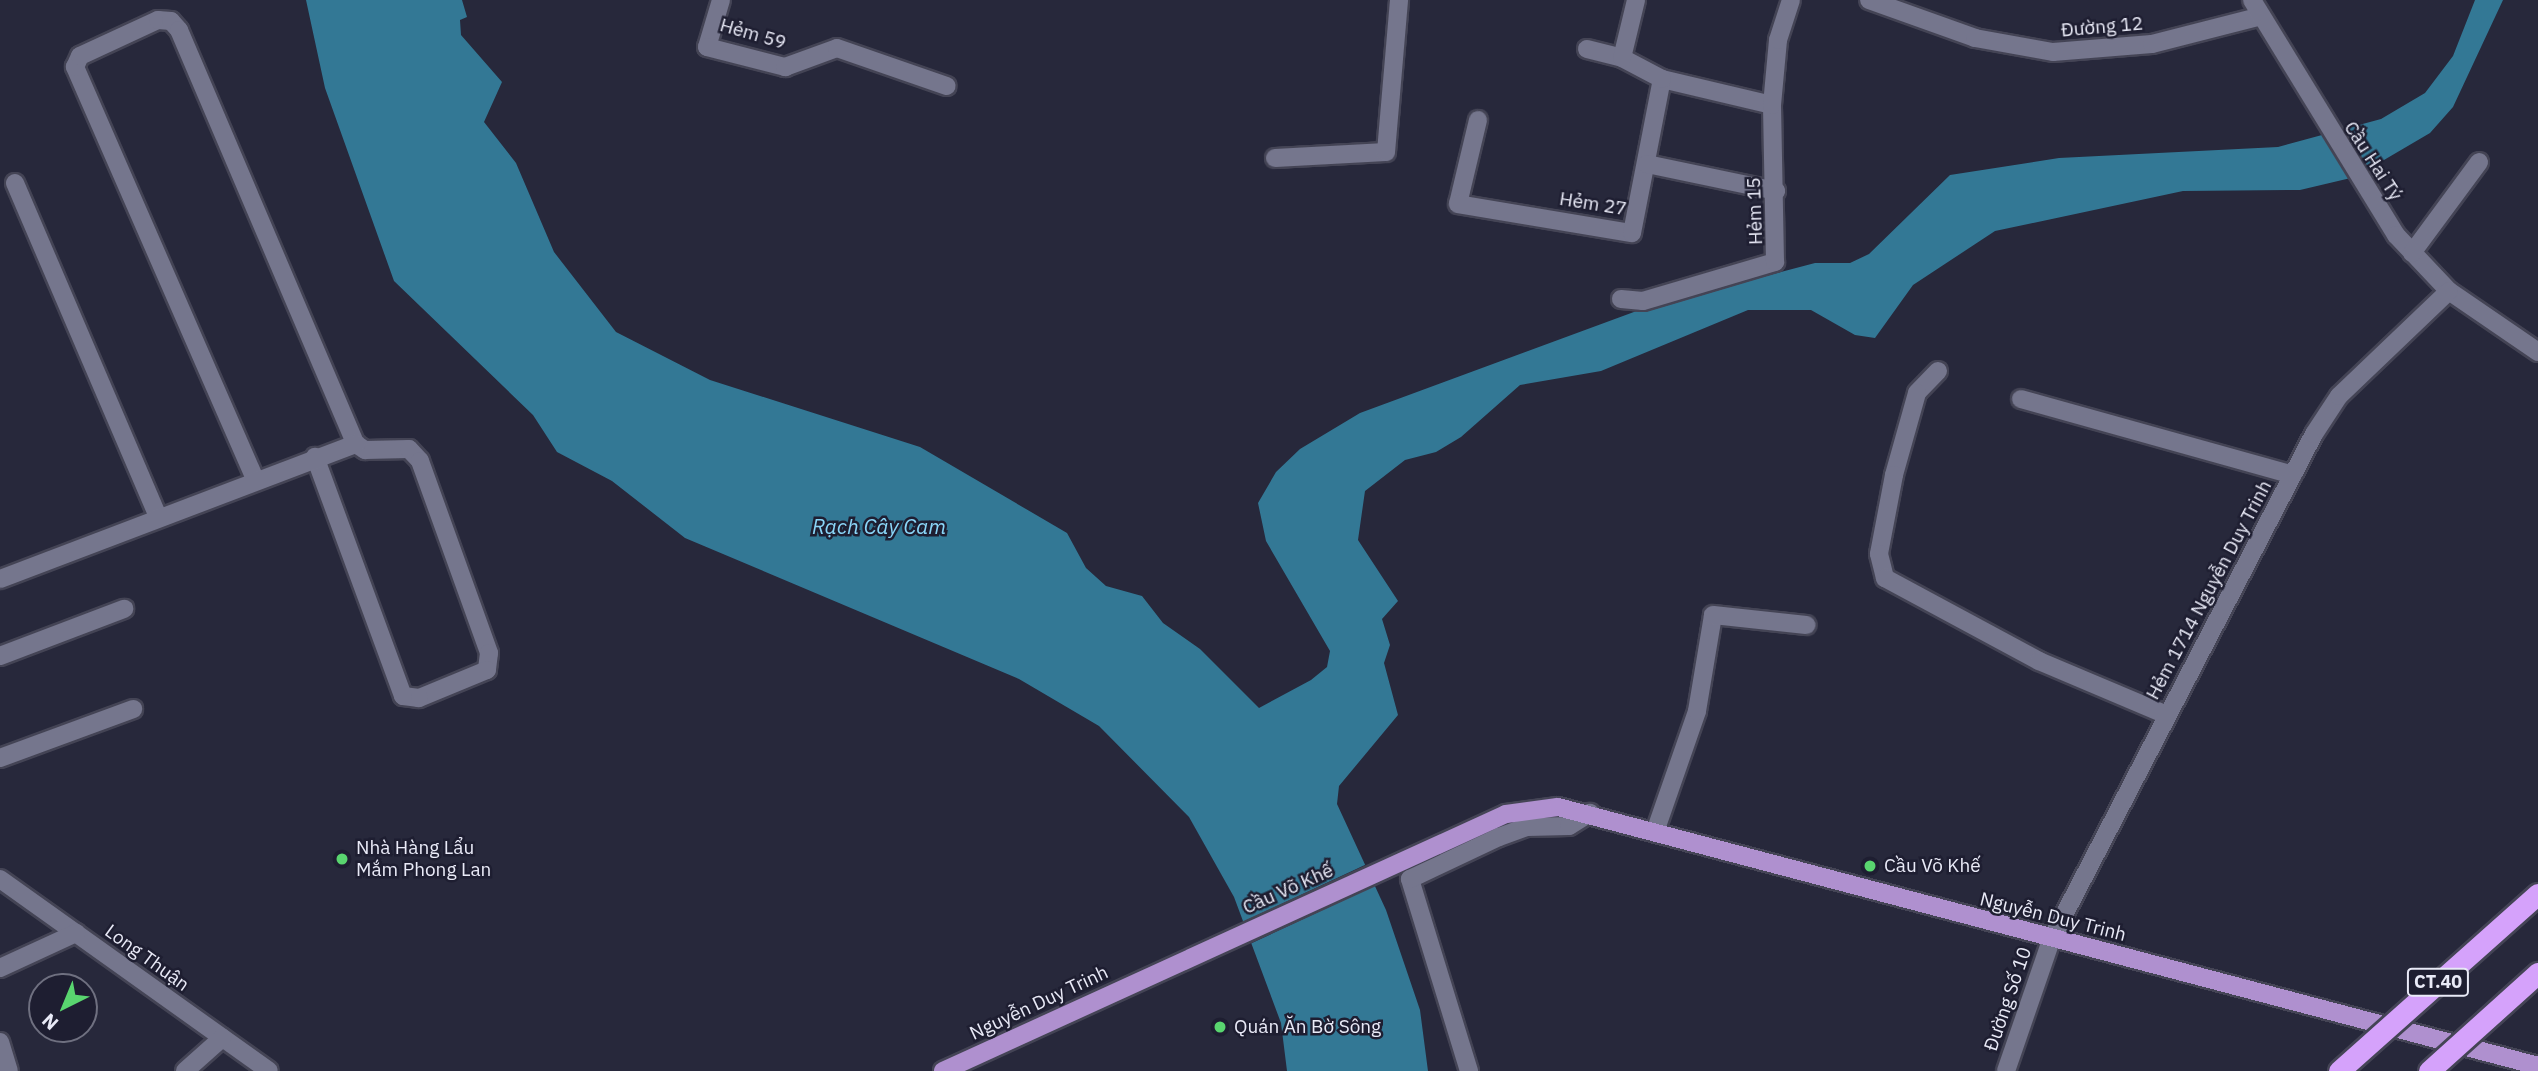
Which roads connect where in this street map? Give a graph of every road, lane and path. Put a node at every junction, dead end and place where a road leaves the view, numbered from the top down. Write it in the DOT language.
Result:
graph roads {
  1 [pos="721,0"];
  2 [pos="1399,0"];
  3 [pos="1636,0"];
  4 [pos="1791,0"];
  5 [pos="1869,0"];
  6 [pos="2255,8"];
  7 [pos="1587,49"];
  8 [pos="1622,58"];
  9 [pos="1662,79"];
  10 [pos="947,86"];
  11 [pos="1772,105"];
  12 [pos="1478,120"];
  13 [pos="1275,158"];
  14 [pos="2479,162"];
  15 [pos="1647,164"];
  16 [pos="15,183"];
  17 [pos="1776,191"];
  18 [pos="2412,253"];
  19 [pos="2449,291"];
  20 [pos="1621,299"];
  21 [pos="2538,352"];
  22 [pos="1938,371"];
  23 [pos="2021,399"];
  24 [pos="356,444"];
  25 [pos="315,457"];
  26 [pos="2293,475"];
  27 [pos="255,479"];
  28 [pos="158,516"];
  29 [pos="0,579"];
  30 [pos="124,609"];
  31 [pos="1806,625"];
  32 [pos="0,656"];
  33 [pos="133,709"];
  34 [pos="2167,715"];
  35 [pos="0,758"];
  36 [pos="1558,807"];
  37 [pos="1590,813"];
  38 [pos="1656,829"];
  39 [pos="0,879"];
  40 [pos="2538,894"];
  41 [pos="76,933"];
  42 [pos="2051,940"];
  43 [pos="0,968"];
  44 [pos="2538,972"];
  45 [pos="1154,973"];
  46 [pos="222,1038"];
  47 [pos="0,1042"];
  48 [pos="2538,1069"];
  49 [pos="9,1071"];
  50 [pos="185,1071"];
  51 [pos="269,1071"];
  52 [pos="943,1071"];
  53 [pos="1469,1071"];
  54 [pos="2006,1071"];
  55 [pos="2339,1071"];
  56 [pos="2429,1071"];
  1 -- 10 [label="street, Hẻm 59"];
  2 -- 13 [label="street"];
  3 -- 8 [label="street"];
  4 -- 11 [label="street, Hẻm 15"];
  5 -- 6 [label="street, Đường 12"];
  6 -- 18 [label="street, Cầu Hai Tý"];
  7 -- 8 [label="street"];
  8 -- 9 [label="street"];
  9 -- 11 [label="street"];
  9 -- 15 [label="street, Hẻm 27"];
  11 -- 17 [label="street, Hẻm 15"];
  12 -- 15 [label="street, Hẻm 27"];
  14 -- 18 [label="street"];
  15 -- 17 [label="street"];
  16 -- 28 [label="street"];
  17 -- 20 [label="street, Hẻm 15"];
  18 -- 19 [label="street, Cầu Hai Tý"];
  19 -- 21 [label="street, Cầu Hai Tý"];
  19 -- 26 [label="street, Hẻm 1714 Nguyễn Duy Trinh"];
  22 -- 34 [label="street"];
  23 -- 26 [label="street"];
  24 -- 25 [label="street"];
  24 -- 25 [label="street"];
  24 -- 27 [label="street"];
  25 -- 27 [label="street"];
  26 -- 34 [label="street, Hẻm 1714 Nguyễn Duy Trinh"];
  27 -- 28 [label="street"];
  28 -- 29 [label="street"];
  30 -- 32 [label="street"];
  31 -- 38 [label="street"];
  33 -- 35 [label="street"];
  34 -- 42 [label="street, Hẻm 1714 Nguyễn Duy Trinh"];
  36 -- 37 [label="main road, Nguyễn Duy Trinh"];
  36 -- 45 [label="main road, Cầu Võ Khế"];
  37 -- 38 [label="main road, Nguyễn Duy Trinh"];
  37 -- 53 [label="street"];
  38 -- 42 [label="main road, Nguyễn Duy Trinh"];
  39 -- 41 [label="street, Long Thuận"];
  40 -- 55 [label="highway, CT.40, bridge"];
  41 -- 43 [label="street"];
  41 -- 46 [label="street, Long Thuận"];
  42 -- 48 [label="main road, Nguyễn Duy Trinh"];
  42 -- 54 [label="street, Đường Số 10"];
  44 -- 56 [label="highway, CT.40, bridge"];
  45 -- 52 [label="main road, Nguyễn Duy Trinh"];
  46 -- 50 [label="street"];
  46 -- 51 [label="street, Long Thuận"];
  47 -- 49 [label="street"];
}
